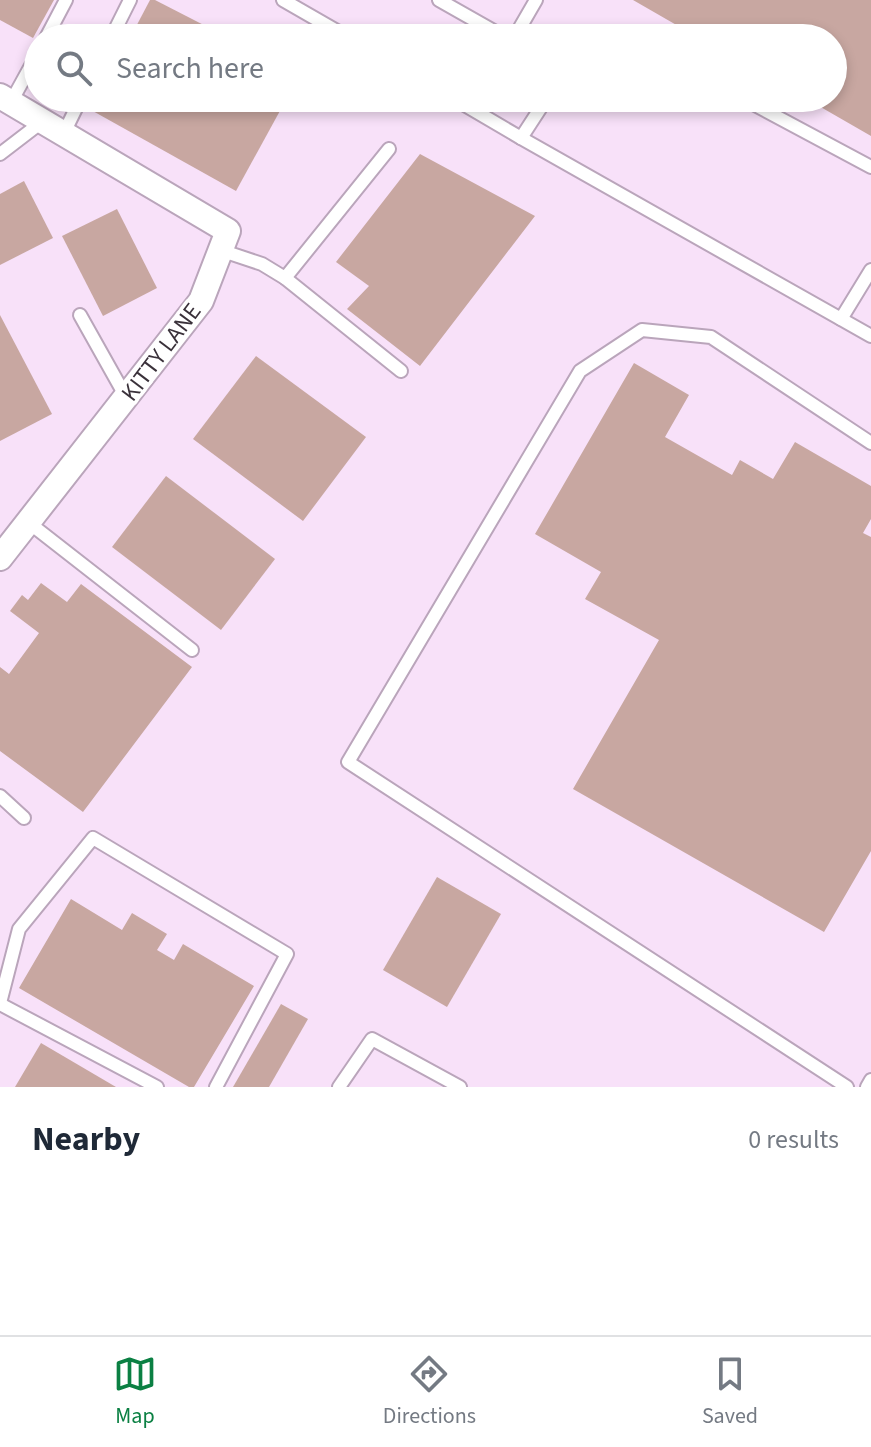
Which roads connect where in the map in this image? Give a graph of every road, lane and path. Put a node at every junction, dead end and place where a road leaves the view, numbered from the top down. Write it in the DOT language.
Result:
graph roads {
  1 [pos="66,0"];
  2 [pos="130,0"];
  3 [pos="283,0"];
  4 [pos="439,0"];
  5 [pos="536,0"];
  6 [pos="53,24"];
  7 [pos="118,24"];
  8 [pos="325,24"];
  9 [pos="481,24"];
  10 [pos="522,24"];
  11 [pos="24,73"];
  12 [pos="6,99"];
  13 [pos="24,110"];
  14 [pos="28,112"];
  15 [pos="68,112"];
  16 [pos="477,112"];
  17 [pos="538,112"];
  18 [pos="768,112"];
  19 [pos="54,127"];
  20 [pos="521,138"];
  21 [pos="389,149"];
  22 [pos="0,154"];
  23 [pos="871,167"];
  24 [pos="220,250"];
  25 [pos="871,270"];
  26 [pos="285,278"];
  27 [pos="80,315"];
  28 [pos="841,319"];
  29 [pos="871,336"];
  30 [pos="401,371"];
  31 [pos="126,397"];
  32 [pos="871,443"];
  33 [pos="28,522"];
  34 [pos="0,558"];
  35 [pos="192,650"];
  36 [pos="0,796"];
  37 [pos="24,818"];
  38 [pos="0,1004"];
  39 [pos="871,1080"];
  40 [pos="157,1087"];
  41 [pos="216,1087"];
  42 [pos="339,1087"];
  43 [pos="460,1087"];
  44 [pos="847,1087"];
  45 [pos="867,1087"];
  1 -- 6 [label="lane"];
  2 -- 7 [label="lane"];
  3 -- 8 [label="lane"];
  4 -- 9 [label="lane"];
  5 -- 10 [label="lane"];
  11 -- 12 [label="lane"];
  12 -- 13 [label="street"];
  14 -- 19 [label="street"];
  15 -- 19 [label="lane"];
  16 -- 20 [label="lane"];
  17 -- 20 [label="lane"];
  18 -- 23 [label="lane"];
  19 -- 22 [label="lane"];
  19 -- 24 [label="street"];
  20 -- 28 [label="lane"];
  21 -- 26 [label="lane"];
  24 -- 26 [label="lane"];
  24 -- 31 [label="street, KITTY LANE"];
  25 -- 28 [label="lane"];
  26 -- 30 [label="lane"];
  27 -- 31 [label="lane"];
  28 -- 29 [label="lane"];
  31 -- 33 [label="street, KITTY LANE"];
  32 -- 44 [label="lane"];
  33 -- 34 [label="street, KITTY LANE"];
  33 -- 35 [label="lane"];
  36 -- 37 [label="lane"];
  38 -- 40 [label="lane"];
  38 -- 41 [label="lane"];
  39 -- 45 [label="lane"];
  42 -- 43 [label="lane"];
}
